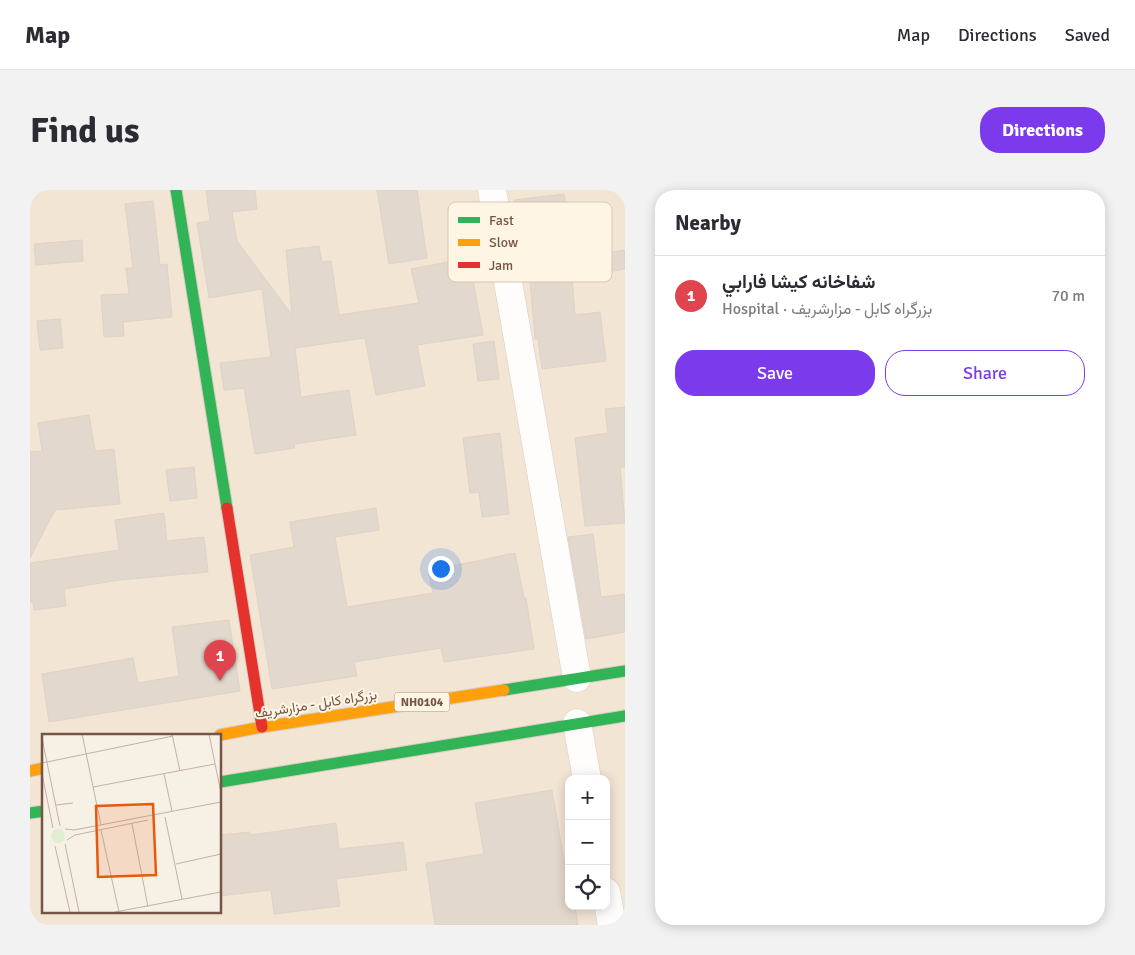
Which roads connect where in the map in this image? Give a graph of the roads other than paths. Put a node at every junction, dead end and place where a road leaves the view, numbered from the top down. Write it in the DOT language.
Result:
graph roads {
  1 [pos="176,190"];
  2 [pos="508,282"];
  3 [pos="625,671"];
  4 [pos="576,678"];
  5 [pos="625,716"];
  6 [pos="577,723"];
  7 [pos="262,727"];
  8 [pos="221,735"];
  9 [pos="586,775"];
  10 [pos="221,782"];
  11 [pos="609,910"];
  12 [pos="612,925"];
  1 -- 7 [label="main road"];
  2 -- 4 [label="street"];
  3 -- 4 [label="main road, بزرگراه کابل - مزارشریف / NH0104"];
  4 -- 7 [label="main road, بزرگراه کابل - مزارشریف / NH0104"];
  5 -- 6 [label="main road"];
  6 -- 9 [label="street"];
  6 -- 10 [label="main road"];
  7 -- 8 [label="main road, بزرگراه کابل - مزارشریف / NH0104"];
  11 -- 12 [label="street"];
}
